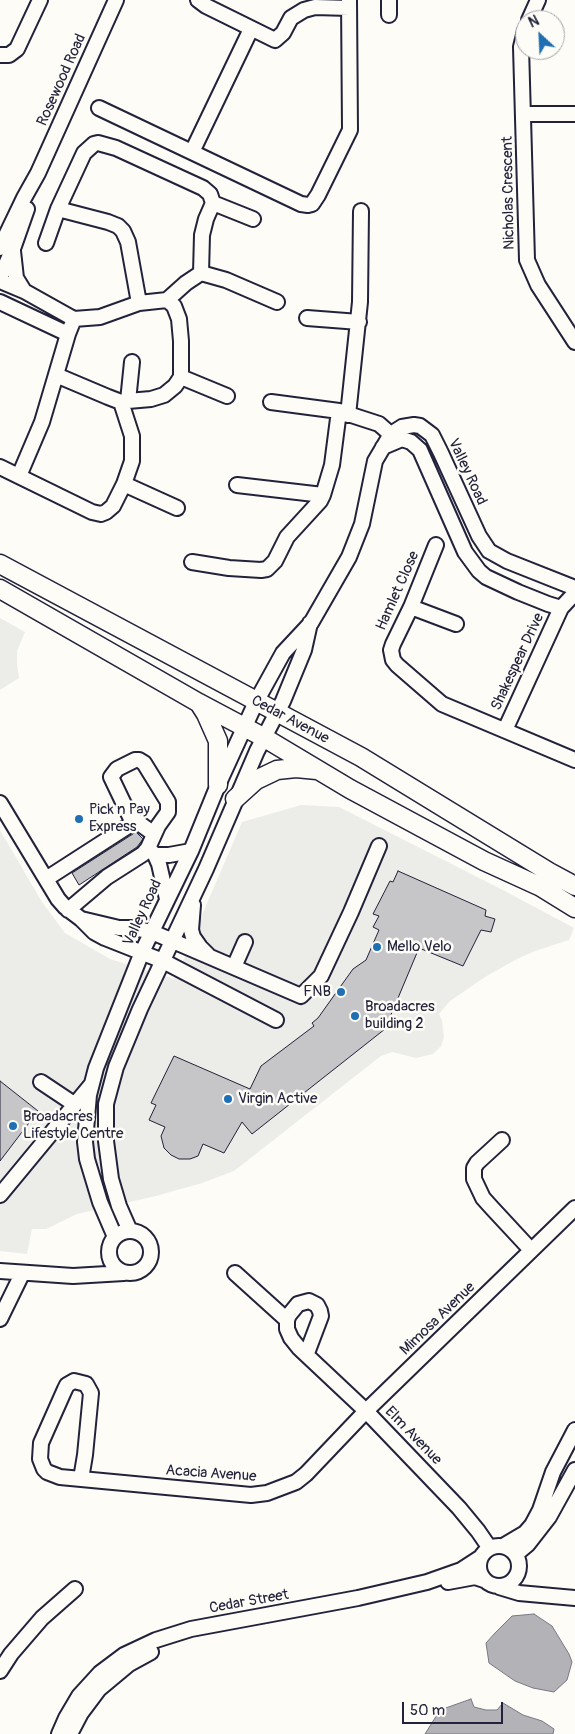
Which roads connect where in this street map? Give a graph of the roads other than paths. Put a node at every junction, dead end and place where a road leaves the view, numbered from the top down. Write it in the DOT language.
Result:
graph roads {
  1 [pos="40,0"];
  2 [pos="116,0"];
  3 [pos="198,0"];
  4 [pos="389,0"];
  5 [pos="349,4"];
  6 [pos="389,15"];
  7 [pos="251,29"];
  8 [pos="0,55"];
  9 [pos="522,60"];
  10 [pos="99,108"];
  11 [pos="524,114"];
  12 [pos="575,114"];
  13 [pos="192,152"];
  14 [pos="38,173"];
  15 [pos="213,203"];
  16 [pos="58,209"];
  17 [pos="362,211"];
  18 [pos="253,219"];
  19 [pos="46,243"];
  20 [pos="14,246"];
  21 [pos="0,248"];
  22 [pos="201,273"];
  23 [pos="0,280"];
  24 [pos="24,291"];
  25 [pos="167,300"];
  26 [pos="0,302"];
  27 [pos="276,302"];
  28 [pos="139,303"];
  29 [pos="307,318"];
  30 [pos="74,319"];
  31 [pos="359,322"];
  32 [pos="68,334"];
  33 [pos="575,342"];
  34 [pos="132,362"];
  35 [pos="56,375"];
  36 [pos="181,377"];
  37 [pos="227,396"];
  38 [pos="125,401"];
  39 [pos="271,402"];
  40 [pos="344,413"];
  41 [pos="394,437"];
  42 [pos="0,467"];
  43 [pos="19,476"];
  44 [pos="124,484"];
  45 [pos="237,484"];
  46 [pos="323,495"];
  47 [pos="177,508"];
  48 [pos="474,524"];
  49 [pos="455,531"];
  50 [pos="436,546"];
  51 [pos="192,562"];
  52 [pos="0,564"];
  53 [pos="575,588"];
  54 [pos="0,590"];
  55 [pos="575,593"];
  56 [pos="411,606"];
  57 [pos="561,608"];
  58 [pos="311,623"];
  59 [pos="456,624"];
  60 [pos="391,650"];
  61 [pos="199,702"];
  62 [pos="256,702"];
  63 [pos="276,713"];
  64 [pos="244,727"];
  65 [pos="504,730"];
  66 [pos="263,737"];
  67 [pos="575,760"];
  68 [pos="320,770"];
  69 [pos="218,785"];
  70 [pos="235,799"];
  71 [pos="0,803"];
  72 [pos="133,823"];
  73 [pos="154,834"];
  74 [pos="379,846"];
  75 [pos="151,851"];
  76 [pos="191,851"];
  77 [pos="46,879"];
  78 [pos="575,886"];
  79 [pos="194,894"];
  80 [pos="167,899"];
  81 [pos="575,908"];
  82 [pos="68,910"];
  83 [pos="81,919"];
  84 [pos="152,932"];
  85 [pos="171,941"];
  86 [pos="245,942"];
  87 [pos="142,952"];
  88 [pos="210,958"];
  89 [pos="163,961"];
  90 [pos="234,967"];
  91 [pos="276,1020"];
  92 [pos="42,1082"];
  93 [pos="92,1084"];
  94 [pos="111,1084"];
  95 [pos="74,1104"];
  96 [pos="502,1140"];
  97 [pos="0,1195"];
  98 [pos="575,1208"];
  99 [pos="130,1231"];
  100 [pos="115,1237"];
  101 [pos="531,1250"];
  102 [pos="109,1253"];
  103 [pos="0,1271"];
  104 [pos="124,1273"];
  105 [pos="235,1273"];
  106 [pos="22,1274"];
  107 [pos="83,1275"];
  108 [pos="0,1319"];
  109 [pos="287,1320"];
  110 [pos="306,1353"];
  111 [pos="366,1411"];
  112 [pos="575,1430"];
  113 [pos="575,1470"];
  114 [pos="81,1479"];
  115 [pos="504,1546"];
  116 [pos="485,1552"];
  117 [pos="516,1554"];
  118 [pos="517,1576"];
  119 [pos="484,1580"];
  120 [pos="499,1587"];
  121 [pos="75,1589"];
  122 [pos="534,1593"];
  123 [pos="575,1598"];
  124 [pos="274,1616"];
  125 [pos="0,1671"];
  126 [pos="59,1734"];
  127 [pos="70,1734"];
  1 -- 8 [label="street"];
  2 -- 14 [label="street, Rosewood Road"];
  3 -- 7 [label="street"];
  4 -- 6 [label="street"];
  5 -- 7 [label="street"];
  5 -- 13 [label="street"];
  7 -- 13 [label="street"];
  9 -- 11 [label="street, Nicholas Crescent"];
  10 -- 13 [label="street"];
  11 -- 12 [label="street"];
  11 -- 33 [label="street, Nicholas Crescent"];
  14 -- 20 [label="street, Rosewood Road"];
  14 -- 21 [label="street, Rosewood Road"];
  15 -- 16 [label="street"];
  15 -- 18 [label="street"];
  15 -- 22 [label="street"];
  16 -- 19 [label="street"];
  16 -- 28 [label="street"];
  17 -- 31 [label="street"];
  20 -- 23 [label="street, Rosewood Road"];
  20 -- 24 [label="street"];
  22 -- 25 [label="street"];
  22 -- 27 [label="street"];
  23 -- 24 [label="street"];
  24 -- 30 [label="street"];
  25 -- 28 [label="street"];
  25 -- 36 [label="street"];
  26 -- 32 [label="street"];
  28 -- 30 [label="street"];
  29 -- 31 [label="street"];
  30 -- 32 [label="street"];
  31 -- 40 [label="street"];
  32 -- 35 [label="street"];
  34 -- 38 [label="street"];
  35 -- 38 [label="street"];
  35 -- 43 [label="street"];
  36 -- 37 [label="street"];
  36 -- 38 [label="street"];
  38 -- 44 [label="street"];
  39 -- 40 [label="street"];
  40 -- 41 [label="street"];
  40 -- 46 [label="street"];
  41 -- 48 [label="street, Valley Road"];
  41 -- 49 [label="street"];
  41 -- 58 [label="street, Valley Road"];
  42 -- 43 [label="street"];
  43 -- 44 [label="street"];
  44 -- 47 [label="street"];
  45 -- 46 [label="street"];
  46 -- 51 [label="street"];
  48 -- 49 [label="street, Valley Road"];
  48 -- 53 [label="street"];
  49 -- 57 [label="street"];
  50 -- 56 [label="street, Hamlet Close"];
  52 -- 62 [label="main road, Cedar Avenue"];
  54 -- 61 [label="main road, Cedar Avenue"];
  55 -- 57 [label="street"];
  56 -- 59 [label="street"];
  56 -- 60 [label="street, Hamlet Close"];
  57 -- 65 [label="street, Shakespear Drive"];
  58 -- 62 [label="street, Valley Road"];
  58 -- 63 [label="street, Valley Road"];
  60 -- 65 [label="street, Shakespear Drive"];
  61 -- 64 [label="main road, Cedar Avenue"];
  61 -- 69 [label="main road"];
  62 -- 63 [label="main road, Cedar Avenue"];
  62 -- 64 [label="street, Valley Road"];
  63 -- 66 [label="street, Valley Road"];
  63 -- 78 [label="main road, Cedar Avenue"];
  64 -- 66 [label="main road, Cedar Avenue"];
  64 -- 69 [label="street, Valley Road"];
  65 -- 67 [label="street, Shakespear Drive"];
  66 -- 68 [label="main road, Cedar Avenue"];
  66 -- 70 [label="street, Valley Road"];
  68 -- 70 [label="main road"];
  68 -- 81 [label="main road, Cedar Avenue"];
  69 -- 76 [label="street, Valley Road"];
  70 -- 79 [label="street, Valley Road"];
  71 -- 77 [label="street"];
  72 -- 73 [label="street"];
  72 -- 73 [label="street"];
  72 -- 77 [label="street"];
  73 -- 75 [label="street"];
  74 -- 90 [label="street"];
  75 -- 76 [label="street"];
  75 -- 80 [label="street"];
  75 -- 82 [label="street"];
  76 -- 80 [label="street, Valley Road"];
  77 -- 82 [label="street"];
  79 -- 85 [label="street, Valley Road"];
  79 -- 88 [label="street"];
  80 -- 84 [label="street, Valley Road"];
  82 -- 83 [label="street"];
  83 -- 84 [label="street"];
  83 -- 87 [label="street"];
  84 -- 85 [label="street"];
  84 -- 87 [label="street, Valley Road"];
  85 -- 88 [label="street"];
  85 -- 89 [label="street, Valley Road"];
  86 -- 90 [label="street"];
  87 -- 89 [label="street"];
  87 -- 93 [label="street, Valley Road"];
  88 -- 90 [label="street"];
  89 -- 91 [label="street"];
  89 -- 94 [label="street, Valley Road"];
  92 -- 95 [label="street"];
  93 -- 94 [label="street"];
  93 -- 95 [label="street"];
  93 -- 100 [label="street, Valley Road"];
  94 -- 99 [label="street, Valley Road"];
  95 -- 97 [label="street"];
  96 -- 101 [label="street"];
  98 -- 101 [label="street, Mimosa Avenue"];
  99 -- 100 [label="street"];
  99 -- 104 [label="street"];
  100 -- 102 [label="street"];
  101 -- 111 [label="street, Mimosa Avenue"];
  102 -- 104 [label="street"];
  102 -- 107 [label="street"];
  103 -- 106 [label="street"];
  104 -- 107 [label="street"];
  105 -- 109 [label="street, Elm Avenue"];
  106 -- 107 [label="street"];
  106 -- 108 [label="street"];
  109 -- 110 [label="street, Elm Avenue"];
  109 -- 110 [label="street"];
  110 -- 111 [label="street, Elm Avenue"];
  111 -- 114 [label="street, Acacia Avenue"];
  111 -- 116 [label="street, Elm Avenue"];
  112 -- 115 [label="street"];
  113 -- 117 [label="street"];
  114 -- 114 [label="street, Acacia Avenue"];
  115 -- 116 [label="street, Cedar Street"];
  115 -- 117 [label="street"];
  116 -- 119 [label="street"];
  116 -- 124 [label="street, Cedar Street"];
  117 -- 118 [label="street"];
  118 -- 120 [label="street"];
  118 -- 122 [label="street"];
  119 -- 120 [label="street, Cedar Street"];
  119 -- 124 [label="street, Cedar Street"];
  120 -- 122 [label="street, Cedar Street"];
  121 -- 125 [label="street"];
  122 -- 123 [label="street, Cedar Street"];
  124 -- 126 [label="street, Cedar Street"];
  124 -- 127 [label="street, Cedar Street"];
}
